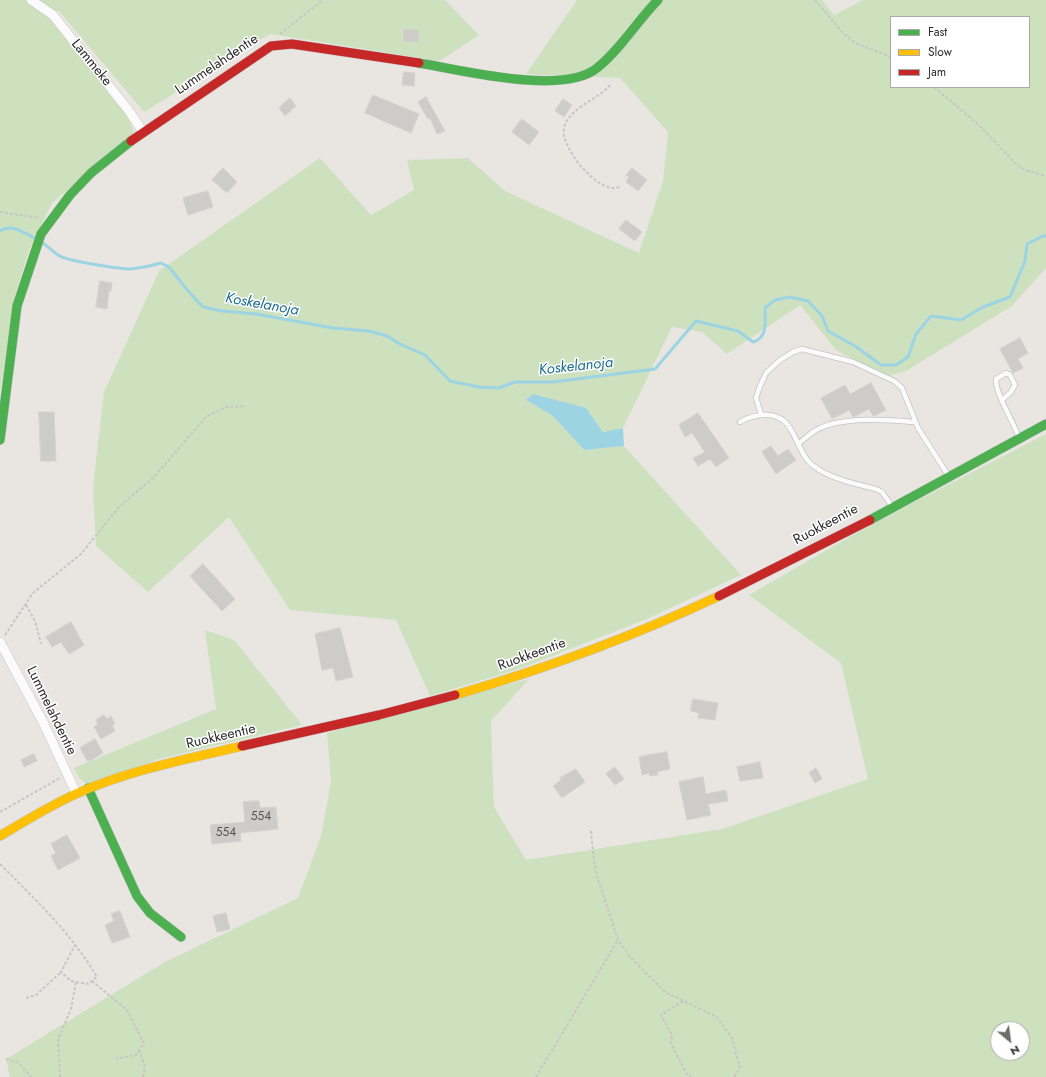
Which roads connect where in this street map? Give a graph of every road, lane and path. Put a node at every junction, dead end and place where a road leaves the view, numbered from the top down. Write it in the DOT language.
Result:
graph roads {
  1 [pos="31,0"];
  2 [pos="323,0"];
  3 [pos="658,0"];
  4 [pos="815,0"];
  5 [pos="271,46"];
  6 [pos="890,58"];
  7 [pos="610,84"];
  8 [pos="935,88"];
  9 [pos="143,132"];
  10 [pos="1046,176"];
  11 [pos="621,186"];
  12 [pos="0,212"];
  13 [pos="51,220"];
  14 [pos="1002,400"];
  15 [pos="246,406"];
  16 [pos="761,414"];
  17 [pos="740,422"];
  18 [pos="915,422"];
  19 [pos="1046,424"];
  20 [pos="1019,438"];
  21 [pos="0,440"];
  22 [pos="798,444"];
  23 [pos="948,475"];
  24 [pos="892,506"];
  25 [pos="26,605"];
  26 [pos="0,643"];
  27 [pos="41,644"];
  28 [pos="66,774"];
  29 [pos="88,788"];
  30 [pos="76,794"];
  31 [pos="0,812"];
  32 [pos="591,831"];
  33 [pos="0,836"];
  34 [pos="0,864"];
  35 [pos="181,937"];
  36 [pos="618,940"];
  37 [pos="75,944"];
  38 [pos="62,972"];
  39 [pos="92,981"];
  40 [pos="76,982"];
  41 [pos="26,998"];
  42 [pos="684,1000"];
  43 [pos="139,1050"];
  44 [pos="6,1059"];
  45 [pos="116,1059"];
  46 [pos="31,1077"];
  47 [pos="60,1077"];
  48 [pos="143,1077"];
  49 [pos="536,1077"];
  50 [pos="691,1077"];
  51 [pos="734,1077"];
  1 -- 9 [label="street, Lammeke"];
  2 -- 5 [label="path"];
  3 -- 5 [label="street, Lummelahdentie"];
  4 -- 6 [label="path"];
  5 -- 9 [label="street, Lummelahdentie"];
  7 -- 11 [label="path"];
  8 -- 10 [label="path"];
  9 -- 13 [label="street, Lummelahdentie"];
  12 -- 13 [label="path"];
  13 -- 21 [label="street, Lummelahdentie"];
  14 -- 14 [label="lane"];
  14 -- 20 [label="lane"];
  15 -- 25 [label="path"];
  16 -- 17 [label="lane"];
  16 -- 18 [label="lane"];
  16 -- 22 [label="lane"];
  18 -- 22 [label="lane"];
  18 -- 23 [label="lane"];
  19 -- 20 [label="street, Ruokkeentie"];
  20 -- 23 [label="street, Ruokkeentie"];
  22 -- 24 [label="lane"];
  23 -- 24 [label="street, Ruokkeentie"];
  24 -- 29 [label="street, Ruokkeentie"];
  25 -- 26 [label="path"];
  25 -- 27 [label="path"];
  26 -- 28 [label="street, Lummelahdentie"];
  28 -- 30 [label="street, Lummelahdentie"];
  28 -- 31 [label="path"];
  29 -- 30 [label="street, Ruokkeentie"];
  29 -- 35 [label="street"];
  30 -- 33 [label="street, Ruokkeentie"];
  32 -- 36 [label="path"];
  34 -- 37 [label="path"];
  36 -- 42 [label="path"];
  36 -- 49 [label="path"];
  37 -- 38 [label="path"];
  37 -- 39 [label="path"];
  38 -- 40 [label="path"];
  38 -- 41 [label="path"];
  39 -- 40 [label="path"];
  39 -- 43 [label="path"];
  40 -- 47 [label="path"];
  42 -- 50 [label="path"];
  42 -- 51 [label="path"];
  43 -- 45 [label="path"];
  43 -- 48 [label="path"];
  44 -- 46 [label="path"];
}
